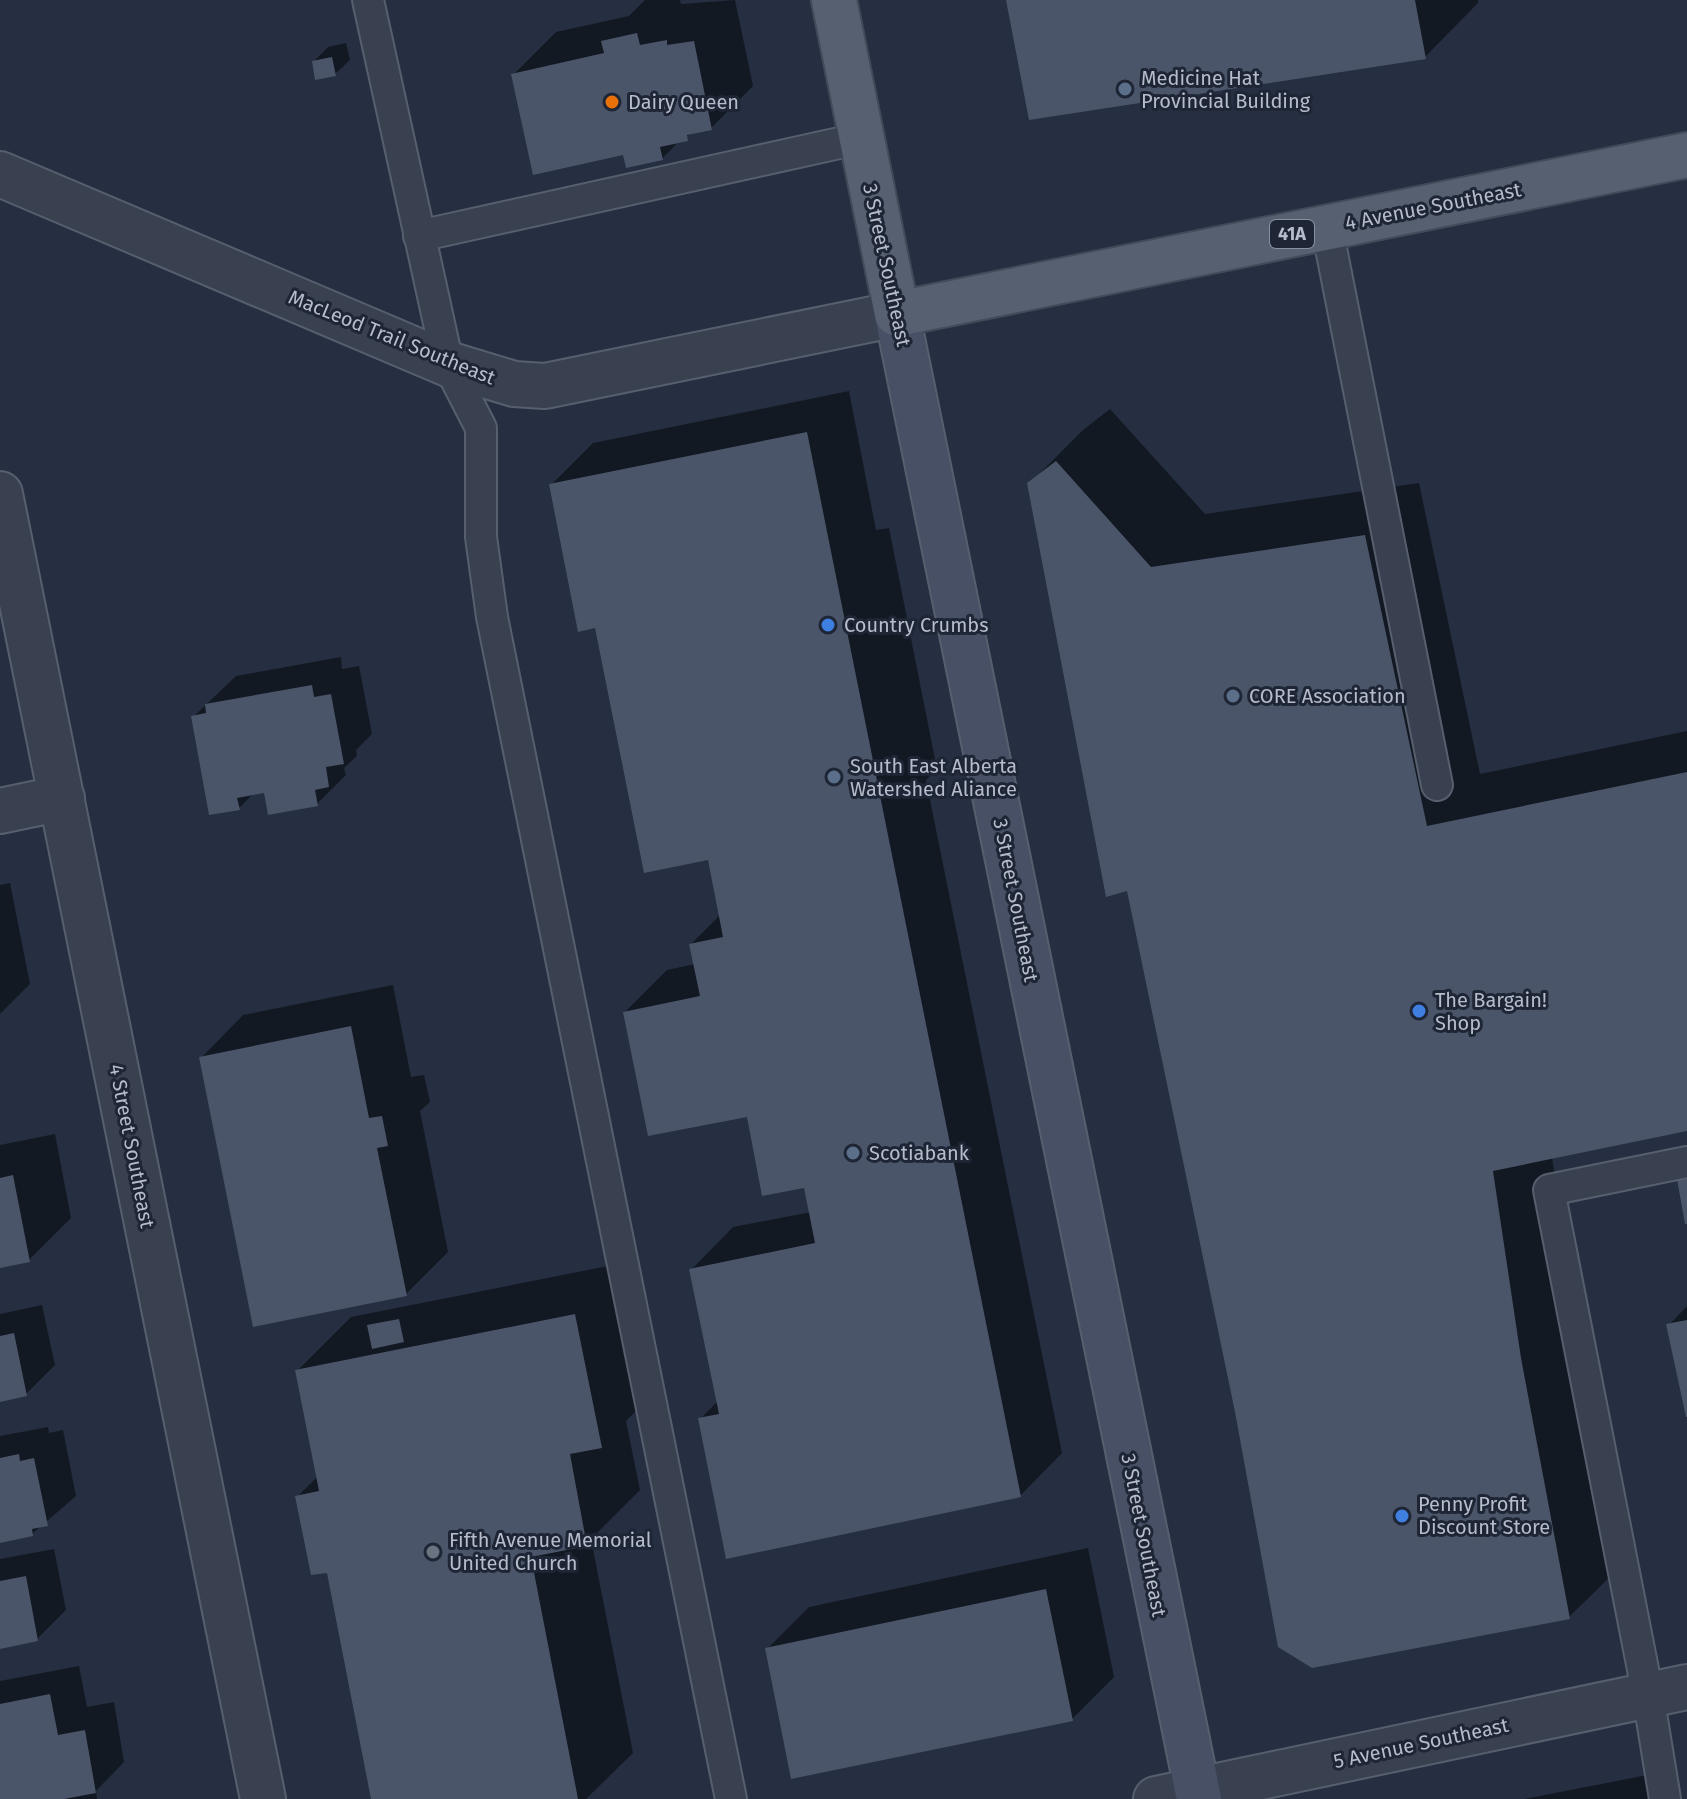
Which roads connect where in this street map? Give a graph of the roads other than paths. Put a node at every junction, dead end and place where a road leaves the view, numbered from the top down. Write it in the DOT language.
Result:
graph roads {
  1 [pos="368,0"];
  2 [pos="834,0"];
  3 [pos="862,138"];
  4 [pos="1687,155"];
  5 [pos="0,174"];
  6 [pos="1327,228"];
  7 [pos="419,236"];
  8 [pos="897,314"];
  9 [pos="448,364"];
  10 [pos="0,494"];
  11 [pos="1437,785"];
  12 [pos="62,798"];
  13 [pos="0,811"];
  14 [pos="1687,1162"];
  15 [pos="1668,1691"];
  16 [pos="1198,1795"];
  17 [pos="263,1799"];
  18 [pos="731,1799"];
  19 [pos="1156,1799"];
  20 [pos="1665,1799"];
  1 -- 7 [label="lane"];
  2 -- 3 [label="main road, 3 Street Southeast"];
  3 -- 7 [label="lane"];
  3 -- 8 [label="main road, 3 Street Southeast"];
  4 -- 6 [label="main road, 4 Avenue Southeast / 41A"];
  5 -- 9 [label="street, MacLeod Trail Southeast"];
  6 -- 8 [label="main road, 4 Avenue Southeast / 41A"];
  6 -- 11 [label="lane"];
  7 -- 9 [label="lane"];
  8 -- 9 [label="street, MacLeod Trail Southeast"];
  8 -- 16 [label="street, 3 Street Southeast"];
  9 -- 18 [label="lane"];
  10 -- 12 [label="street, 4 Street Southeast"];
  12 -- 13 [label="street"];
  12 -- 17 [label="street, 4 Street Southeast"];
  14 -- 15 [label="lane"];
  15 -- 16 [label="street, 5 Avenue Southeast"];
  15 -- 20 [label="lane"];
  16 -- 19 [label="street, 5 Avenue Southeast"];
}
